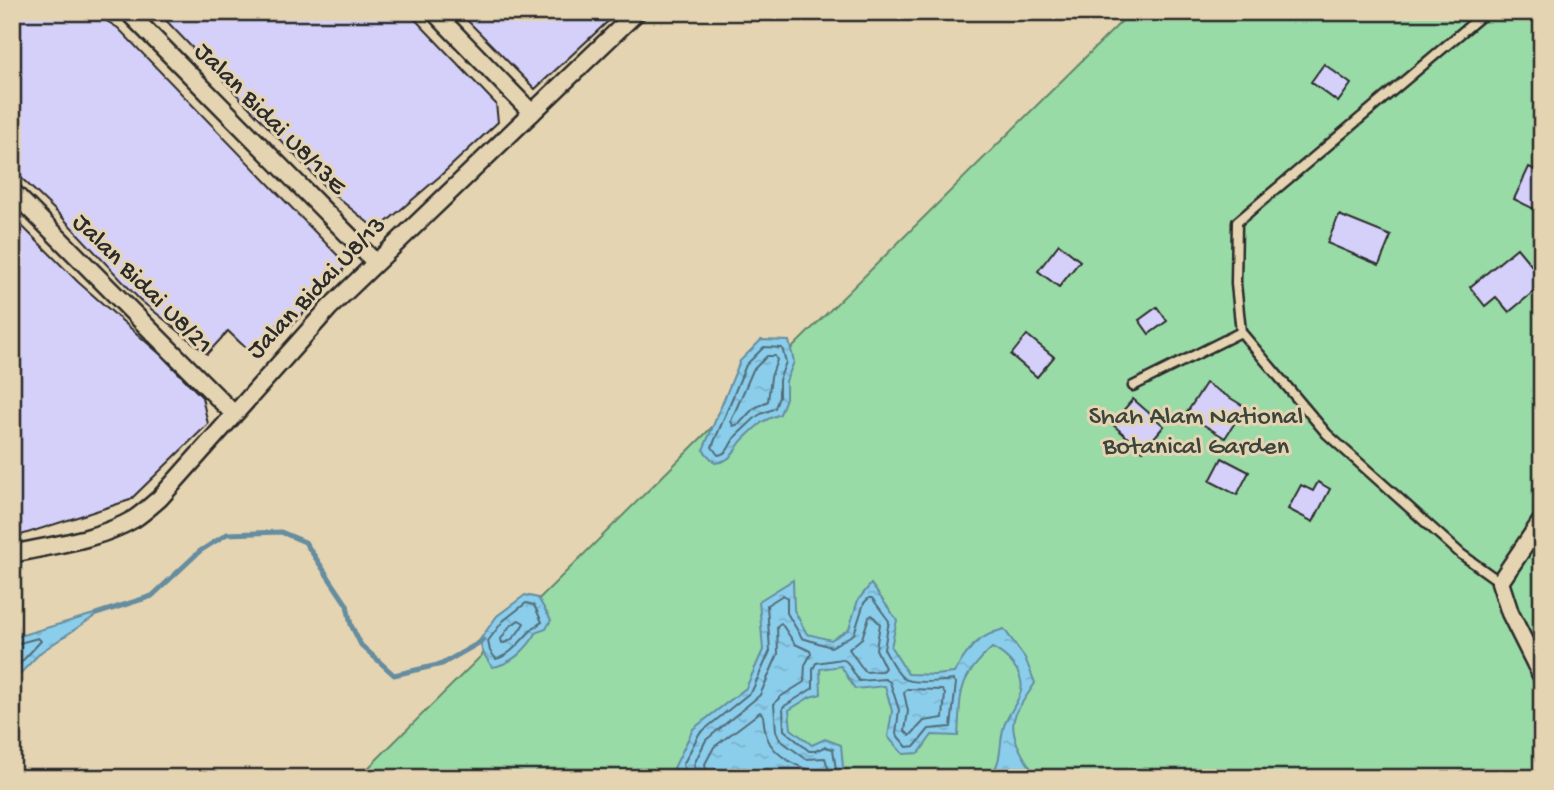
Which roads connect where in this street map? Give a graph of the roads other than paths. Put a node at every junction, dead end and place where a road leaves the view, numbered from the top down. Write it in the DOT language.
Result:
graph roads {
  1 [pos="128,12"];
  2 [pos="434,12"];
  3 [pos="637,12"];
  4 [pos="1486,12"];
  5 [pos="532,113"];
  6 [pos="12,191"];
  7 [pos="376,262"];
  8 [pos="1241,332"];
  9 [pos="1133,386"];
  10 [pos="234,414"];
  11 [pos="1542,520"];
  12 [pos="12,554"];
  13 [pos="1500,582"];
  14 [pos="1542,677"];
  1 -- 7 [label="street, Jalan Bidai U8/13E"];
  2 -- 5 [label="street"];
  3 -- 5 [label="street, Jalan Bidai U8/13"];
  4 -- 8 [label="lane"];
  5 -- 7 [label="street, Jalan Bidai U8/13"];
  6 -- 10 [label="street, Jalan Bidai U8/21"];
  7 -- 10 [label="street, Jalan Bidai U8/13"];
  8 -- 9 [label="lane"];
  8 -- 13 [label="lane"];
  10 -- 12 [label="street, Jalan Bidai U8/13"];
  11 -- 13 [label="street"];
  13 -- 14 [label="street"];
}
